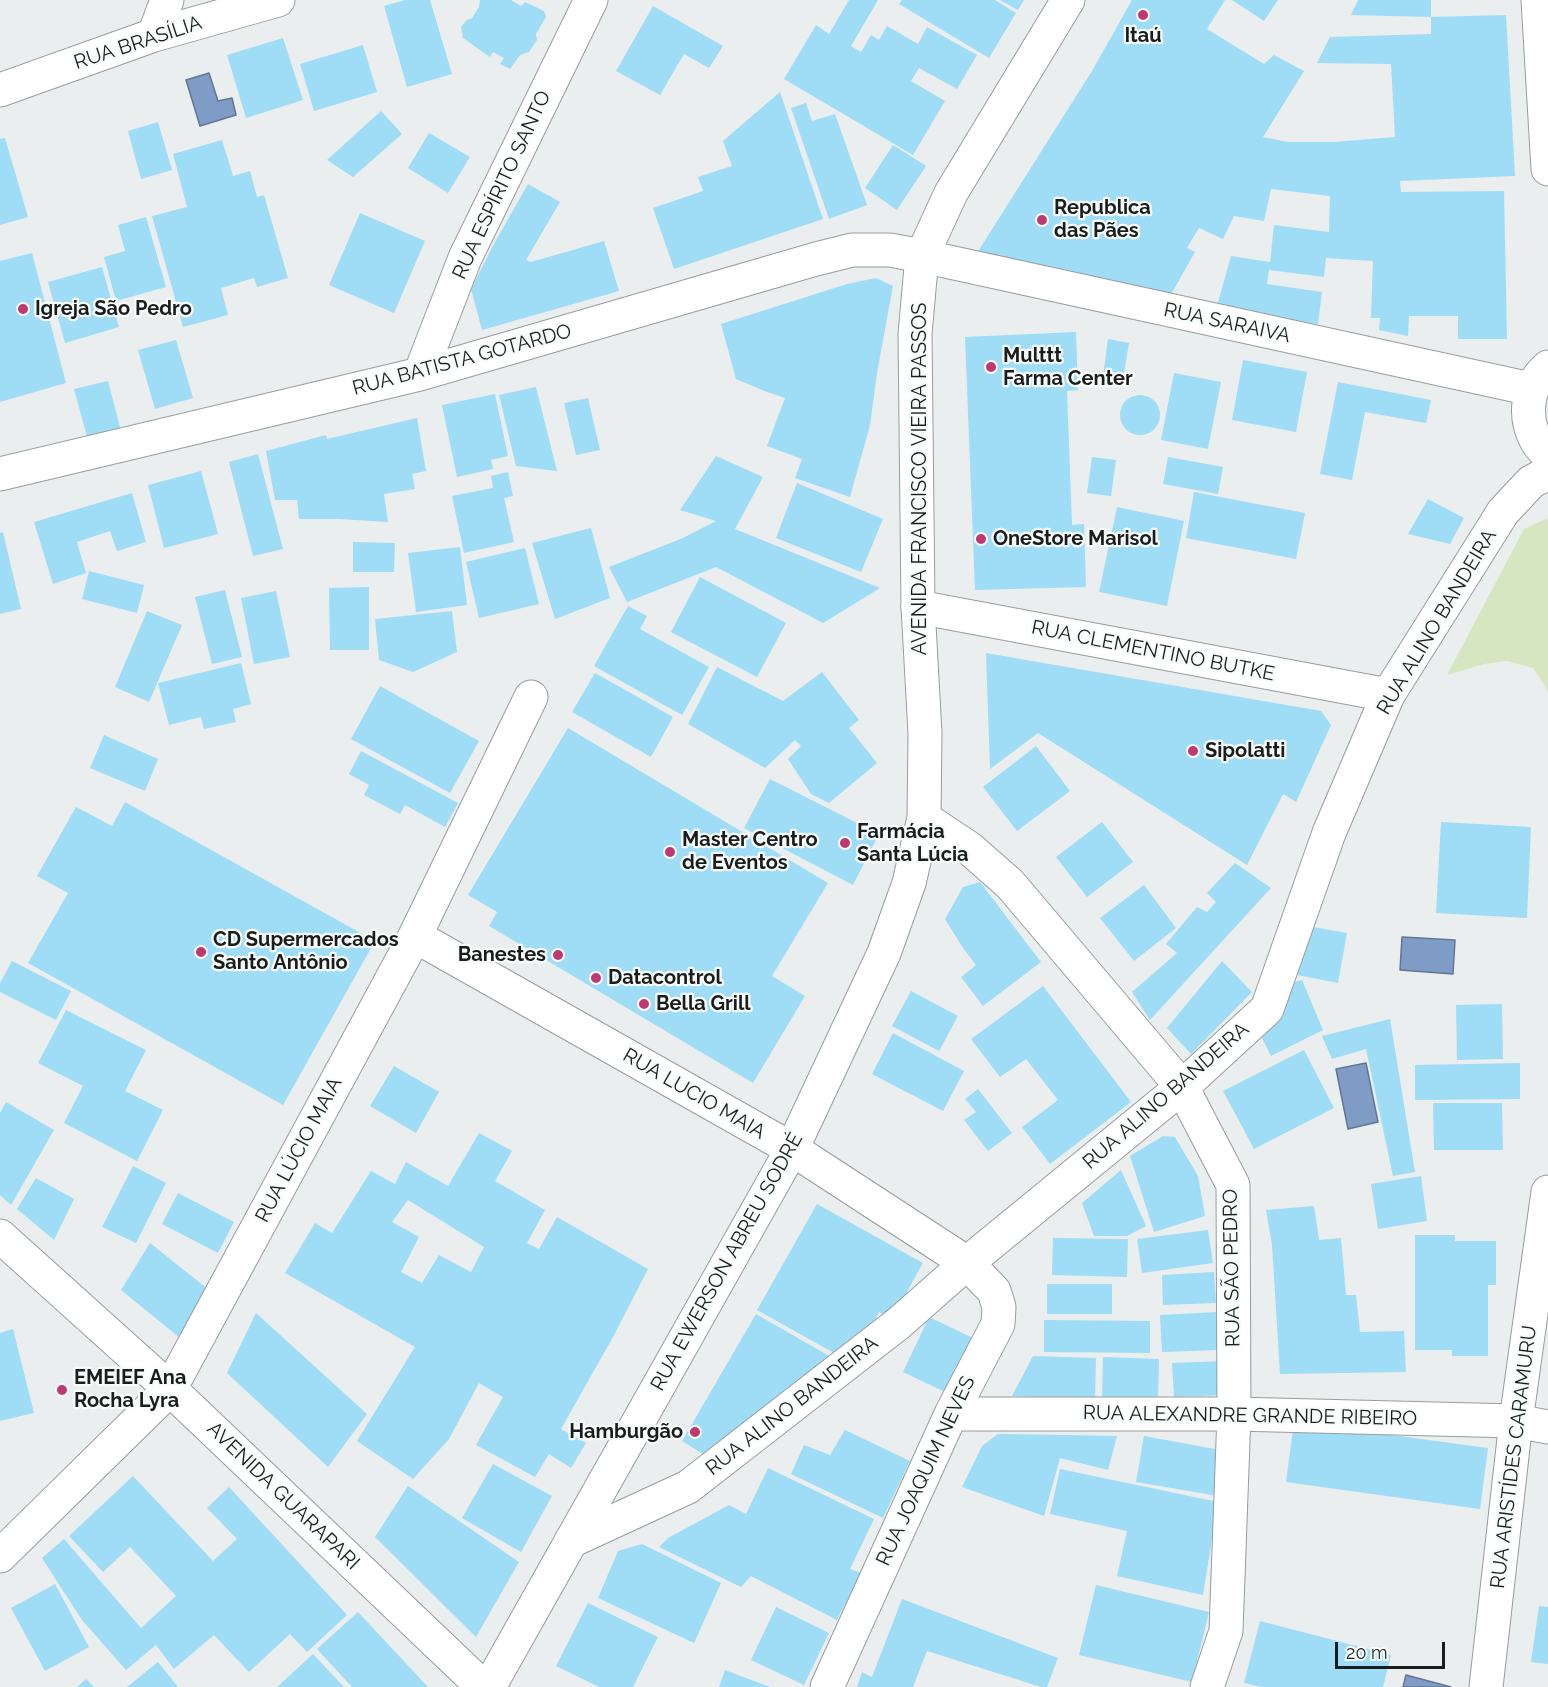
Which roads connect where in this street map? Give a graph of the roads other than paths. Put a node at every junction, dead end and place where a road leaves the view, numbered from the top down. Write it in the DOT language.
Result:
graph roads {
  1 [pos="167,0"];
  2 [pos="278,0"];
  3 [pos="591,0"];
  4 [pos="1068,0"];
  5 [pos="1538,0"];
  6 [pos="154,35"];
  7 [pos="0,90"];
  8 [pos="1548,169"];
  9 [pos="922,256"];
  10 [pos="420,374"];
  11 [pos="1540,378"];
  12 [pos="1548,455"];
  13 [pos="1548,473"];
  14 [pos="0,474"];
  15 [pos="918,607"];
  16 [pos="1388,695"];
  17 [pos="531,697"];
  18 [pos="924,818"];
  19 [pos="415,936"];
  20 [pos="1182,1087"];
  21 [pos="792,1149"];
  22 [pos="1548,1192"];
  23 [pos="0,1236"];
  24 [pos="967,1263"];
  25 [pos="170,1389"];
  26 [pos="951,1414"];
  27 [pos="1234,1414"];
  28 [pos="1516,1421"];
  29 [pos="1548,1427"];
  30 [pos="571,1541"];
  31 [pos="0,1556"];
  32 [pos="483,1687"];
  33 [pos="489,1687"];
  34 [pos="827,1687"];
  35 [pos="1207,1687"];
  36 [pos="1486,1687"];
  1 -- 6 [label="street"];
  2 -- 6 [label="street, RUA BRASÍLIA"];
  3 -- 10 [label="street, RUA ESPÍRITO SANTO"];
  4 -- 9 [label="street, AVENIDA FRANCISCO VIEIRA PASSOS"];
  5 -- 8 [label="street"];
  6 -- 7 [label="street, RUA BRASÍLIA"];
  9 -- 10 [label="street, RUA BATISTA GOTARDO"];
  9 -- 11 [label="street, RUA SARAIVA"];
  9 -- 15 [label="street, AVENIDA FRANCISCO VIEIRA PASSOS"];
  10 -- 14 [label="street, RUA BATISTA GOTARDO"];
  11 -- 12 [label="street"];
  13 -- 16 [label="street, RUA ALINO BANDEIRA"];
  15 -- 16 [label="street, RUA CLEMENTINO BUTKE"];
  15 -- 18 [label="street, AVENIDA FRANCISCO VIEIRA PASSOS"];
  16 -- 20 [label="street, RUA ALINO BANDEIRA"];
  17 -- 19 [label="street, RUA LÚCIO MAIA"];
  18 -- 20 [label="street, RUA SÃO PEDRO"];
  18 -- 21 [label="street, RUA EWERSON ABREU SODRÉ"];
  19 -- 21 [label="street, RUA LUCIO MAIA"];
  19 -- 25 [label="street, RUA LÚCIO MAIA"];
  20 -- 24 [label="street, RUA ALINO BANDEIRA"];
  20 -- 27 [label="street, RUA SÃO PEDRO"];
  21 -- 24 [label="street, RUA LUCIO MAIA"];
  21 -- 30 [label="street, RUA EWERSON ABREU SODRÉ"];
  22 -- 28 [label="street, RUA ARISTÍDES CARAMURU"];
  23 -- 25 [label="street, AVENIDA GUARAPARI"];
  24 -- 26 [label="street, RUA JOAQUIM NEVES"];
  24 -- 30 [label="street, RUA ALINO BANDEIRA"];
  25 -- 31 [label="street, RUA LÚCIO MAIA"];
  25 -- 32 [label="street, AVENIDA GUARAPARI"];
  26 -- 27 [label="street, RUA ALEXANDRE GRANDE RIBEIRO"];
  26 -- 34 [label="street, RUA JOAQUIM NEVES"];
  27 -- 28 [label="street, RUA ALEXANDRE GRANDE RIBEIRO"];
  27 -- 35 [label="street, RUA SÃO PEDRO"];
  28 -- 29 [label="street, RUA ALEXANDRE GRANDE RIBEIRO"];
  28 -- 36 [label="street, RUA ARISTÍDES CARAMURU"];
  30 -- 33 [label="street, RUA EWERSON ABREU SODRÉ"];
}
